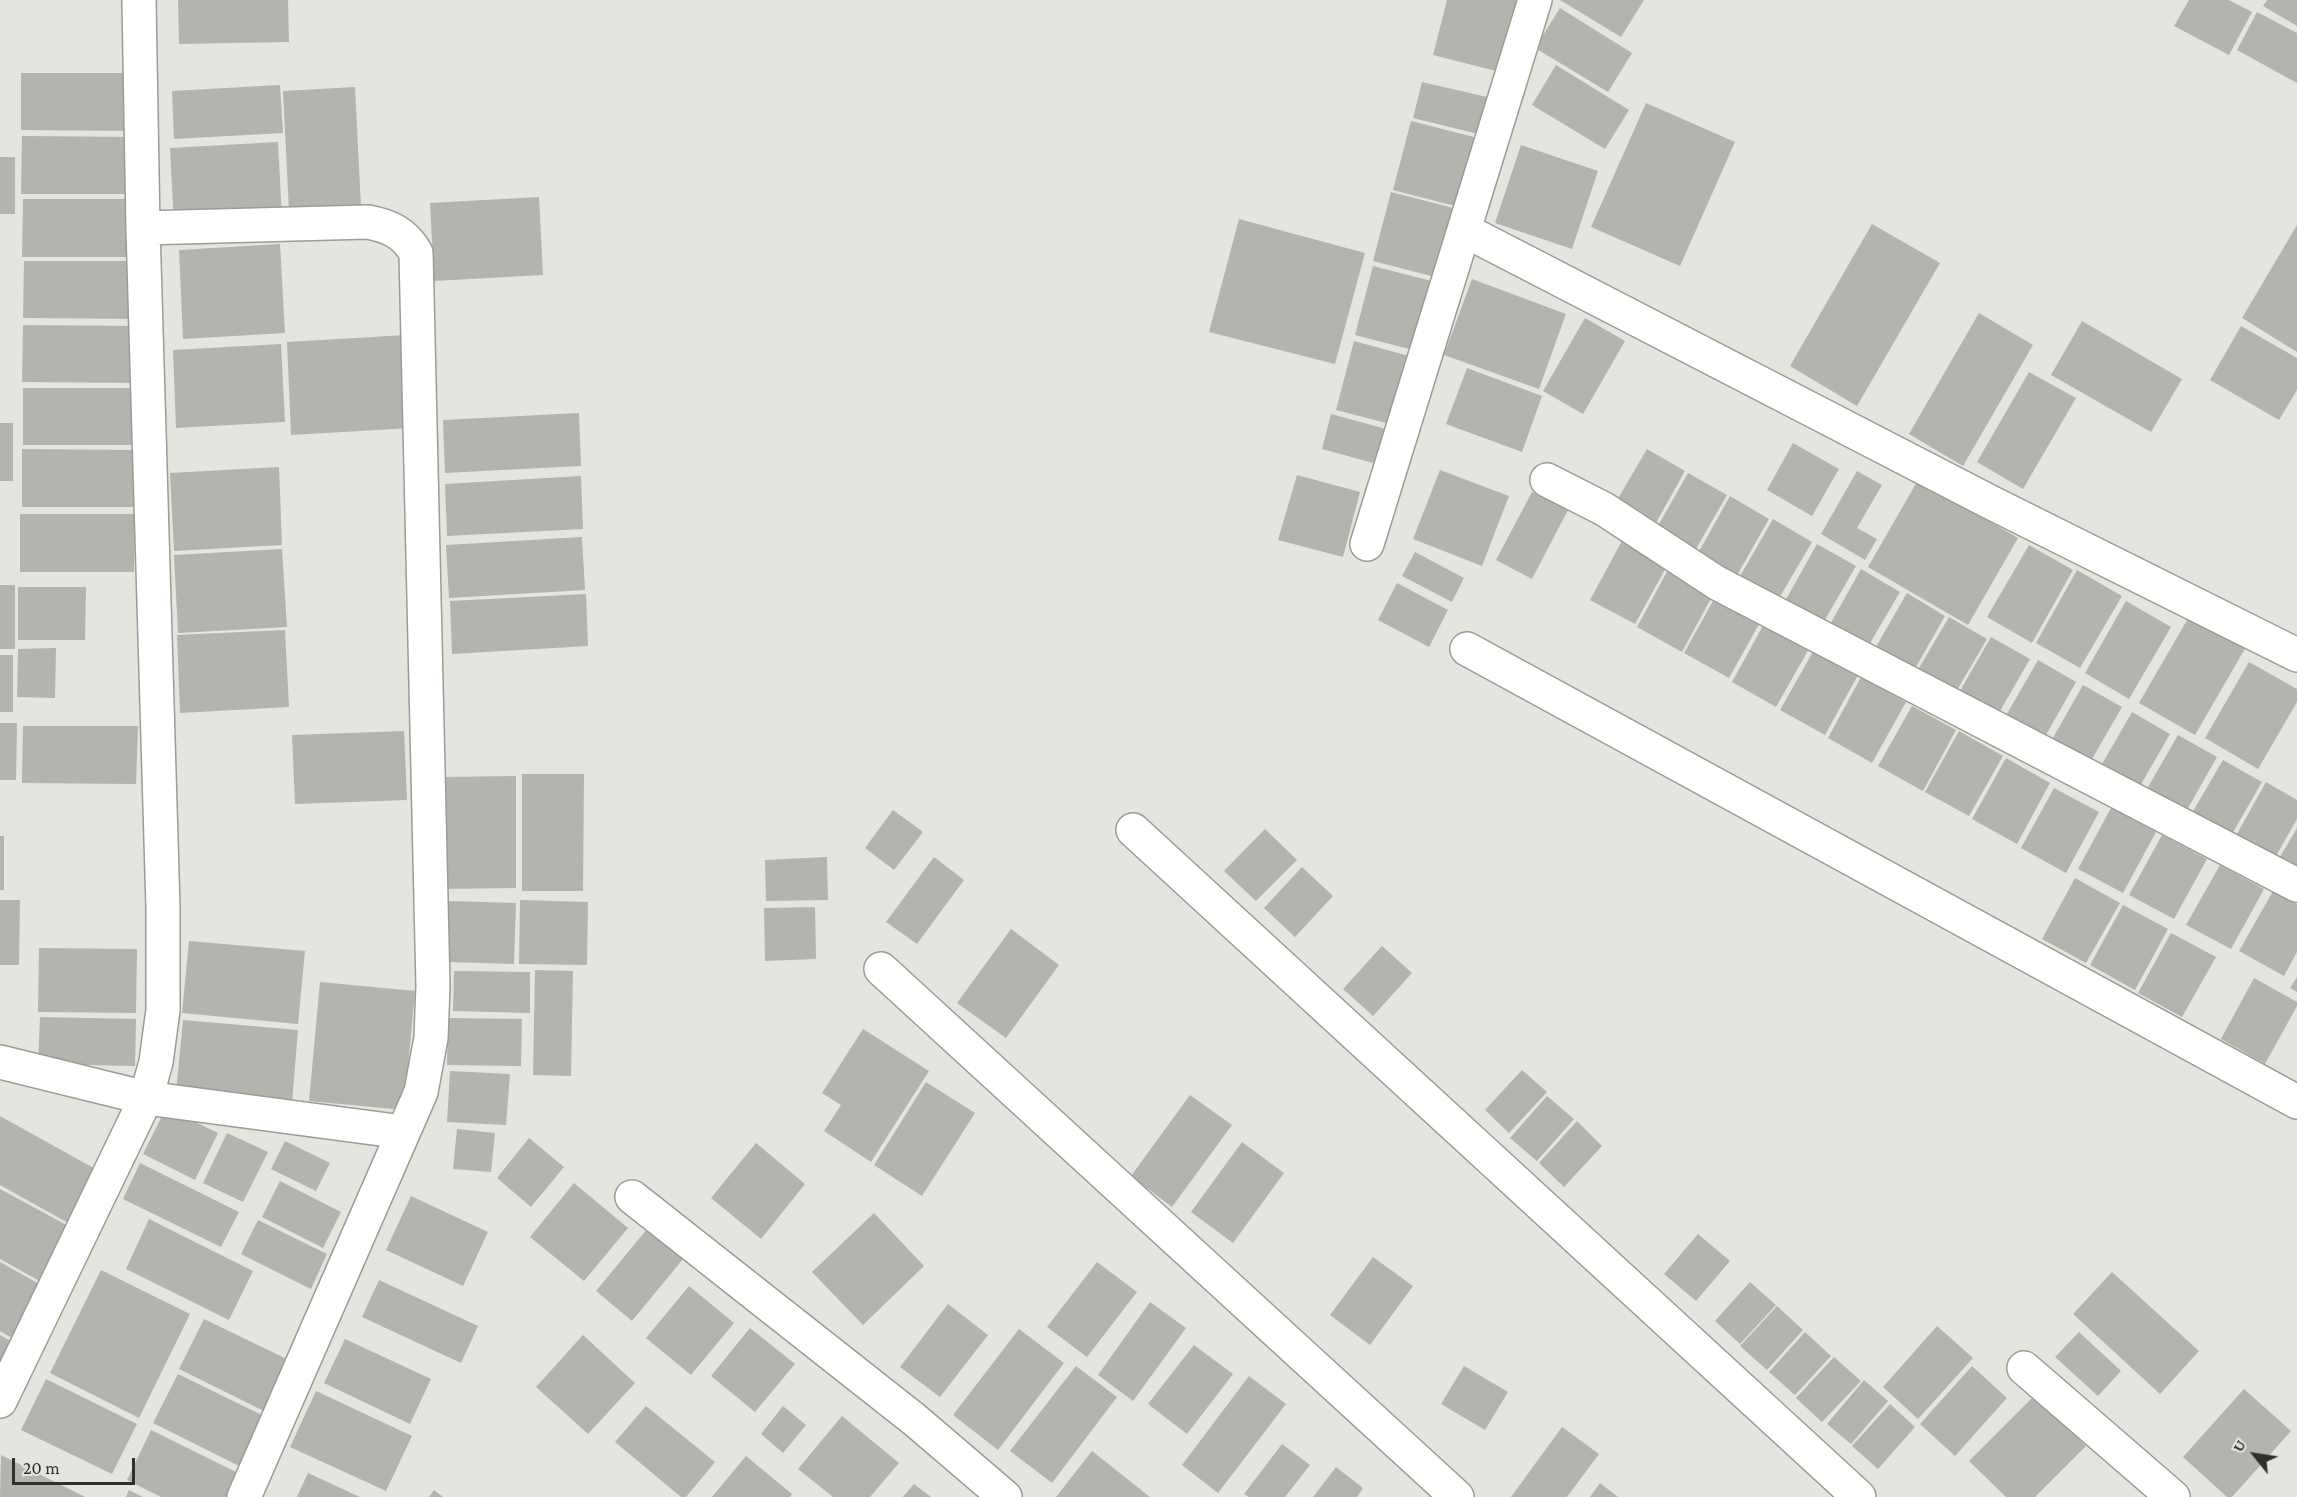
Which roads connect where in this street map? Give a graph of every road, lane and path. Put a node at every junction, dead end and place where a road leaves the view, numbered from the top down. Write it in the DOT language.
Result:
graph roads {
  1 [pos="139,0"];
  2 [pos="1535,0"];
  3 [pos="143,228"];
  4 [pos="1464,230"];
  5 [pos="1547,480"];
  6 [pos="1367,544"];
  7 [pos="1467,649"];
  8 [pos="2297,655"];
  9 [pos="1133,830"];
  10 [pos="2297,885"];
  11 [pos="881,969"];
  12 [pos="0,1062"];
  13 [pos="146,1098"];
  14 [pos="2297,1102"];
  15 [pos="403,1132"];
  16 [pos="632,1197"];
  17 [pos="2024,1368"];
  18 [pos="0,1401"];
  19 [pos="244,1497"];
  20 [pos="1005,1497"];
  21 [pos="1457,1497"];
  22 [pos="1859,1497"];
  23 [pos="2173,1497"];
  1 -- 3 [label="street"];
  2 -- 4 [label="street"];
  3 -- 13 [label="street"];
  3 -- 15 [label="street"];
  4 -- 6 [label="street"];
  4 -- 8 [label="street"];
  5 -- 10 [label="street"];
  7 -- 14 [label="street"];
  9 -- 22 [label="street"];
  11 -- 21 [label="street"];
  12 -- 13 [label="street"];
  13 -- 15 [label="street"];
  13 -- 18 [label="street"];
  15 -- 19 [label="street"];
  16 -- 20 [label="street"];
  17 -- 23 [label="street"];
}
